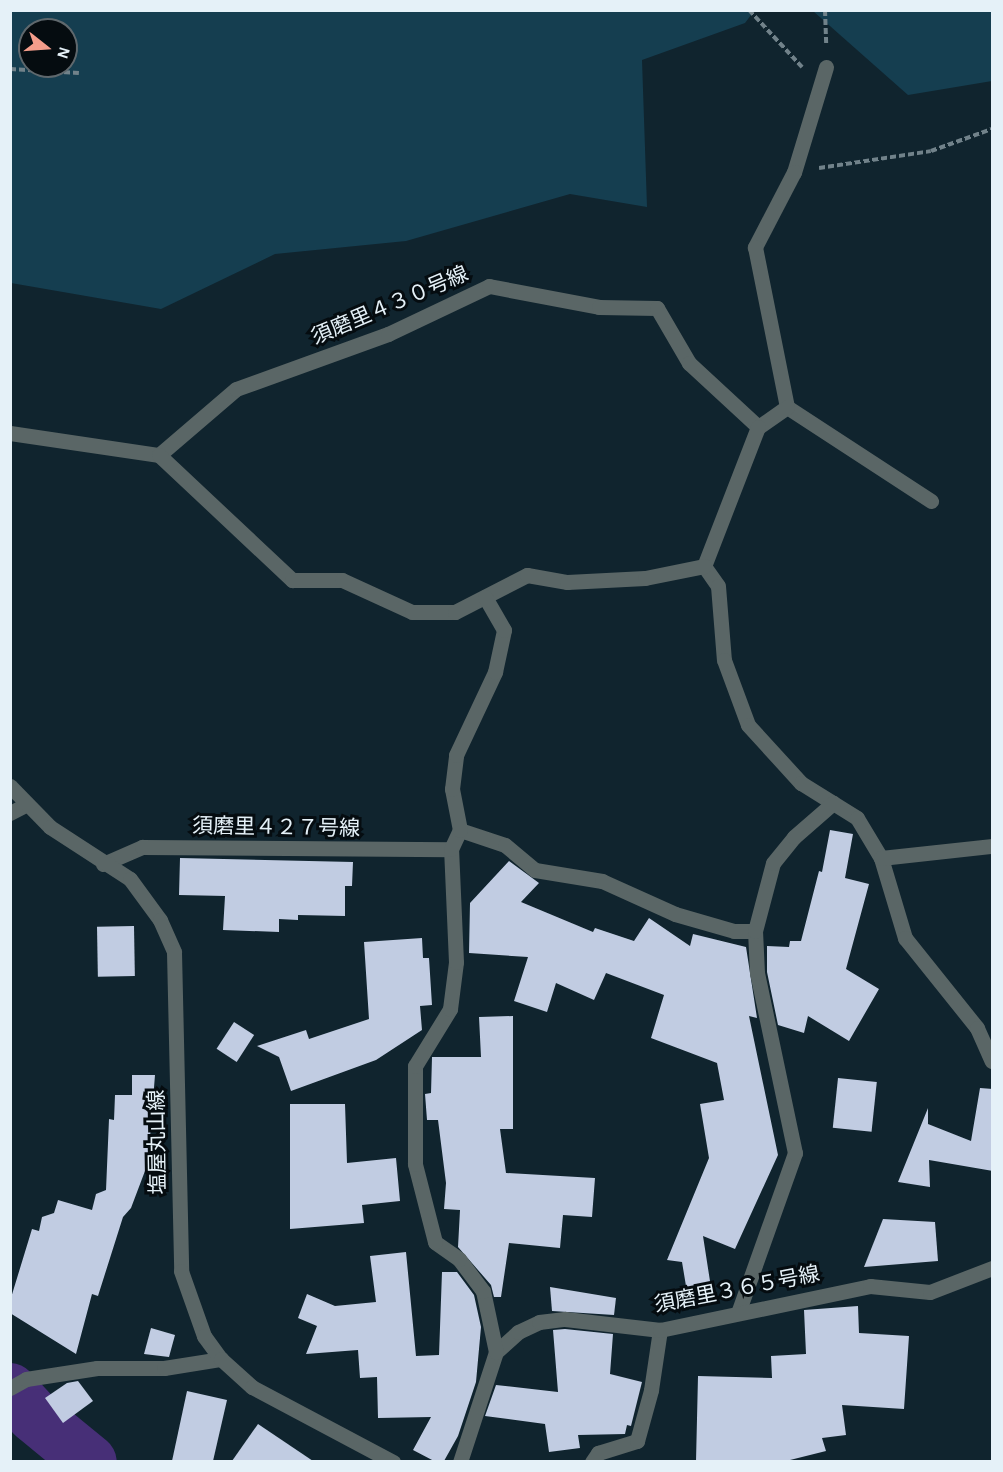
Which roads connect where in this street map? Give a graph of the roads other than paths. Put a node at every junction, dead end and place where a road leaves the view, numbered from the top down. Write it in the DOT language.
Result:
graph roads {
  1 [pos="826,67"];
  2 [pos="787,407"];
  3 [pos="758,427"];
  4 [pos="10,433"];
  5 [pos="159,455"];
  6 [pos="931,501"];
  7 [pos="704,566"];
  8 [pos="485,597"];
  9 [pos="10,786"];
  10 [pos="833,803"];
  11 [pos="25,805"];
  12 [pos="10,813"];
  13 [pos="460,830"];
  14 [pos="993,846"];
  15 [pos="451,849"];
  16 [pos="881,858"];
  17 [pos="103,864"];
  18 [pos="755,931"];
  19 [pos="993,1061"];
  20 [pos="993,1268"];
  21 [pos="738,1313"];
  22 [pos="660,1330"];
  23 [pos="496,1352"];
  24 [pos="221,1359"];
  25 [pos="10,1388"];
  26 [pos="393,1461"];
  27 [pos="460,1461"];
  28 [pos="592,1461"];
  1 -- 2 [label="street"];
  2 -- 3 [label="street"];
  2 -- 6 [label="street"];
  3 -- 5 [label="street, 須磨里４３０号線"];
  3 -- 7 [label="street"];
  4 -- 5 [label="street"];
  5 -- 8 [label="street"];
  7 -- 8 [label="street"];
  7 -- 10 [label="street"];
  8 -- 13 [label="street"];
  9 -- 11 [label="street, 塩屋丸山線"];
  10 -- 16 [label="street"];
  10 -- 18 [label="street"];
  11 -- 12 [label="street"];
  11 -- 17 [label="street, 塩屋丸山線"];
  13 -- 15 [label="street"];
  13 -- 18 [label="street"];
  14 -- 16 [label="street"];
  15 -- 17 [label="street, 須磨里４２７号線"];
  15 -- 23 [label="street"];
  16 -- 19 [label="street"];
  17 -- 24 [label="street, 塩屋丸山線"];
  18 -- 21 [label="street"];
  20 -- 21 [label="street, 須磨里３６５号線"];
  21 -- 22 [label="street, 須磨里３６５号線"];
  22 -- 23 [label="street, 須磨里３６５号線"];
  22 -- 28 [label="street"];
  23 -- 27 [label="street"];
  24 -- 25 [label="street"];
  24 -- 26 [label="street, 塩屋丸山線"];
}
